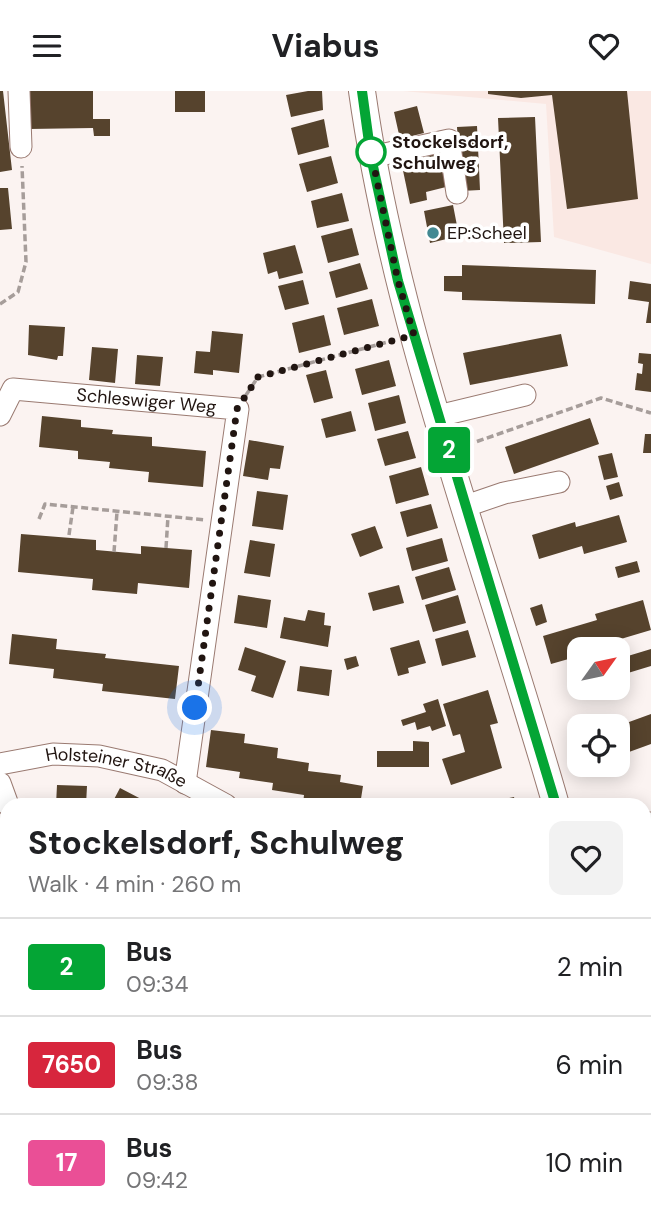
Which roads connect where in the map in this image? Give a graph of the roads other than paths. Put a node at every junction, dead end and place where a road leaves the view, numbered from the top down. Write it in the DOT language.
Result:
graph roads {
  1 [pos="19,91"];
  2 [pos="362,91"];
  3 [pos="21,147"];
  4 [pos="371,157"];
  5 [pos="457,193"];
  6 [pos="525,395"];
  7 [pos="0,415"];
  8 [pos="438,416"];
  9 [pos="559,482"];
  10 [pos="466,506"];
  11 [pos="0,764"];
  12 [pos="185,783"];
  13 [pos="213,798"];
  14 [pos="554,798"];
  1 -- 3 [label="street"];
  2 -- 4 [label="main road"];
  4 -- 5 [label="street"];
  4 -- 8 [label="main road"];
  6 -- 8 [label="street"];
  7 -- 12 [label="street, Schleswiger Weg"];
  8 -- 10 [label="main road"];
  9 -- 10 [label="street"];
  10 -- 14 [label="main road"];
  11 -- 12 [label="street, Holsteiner Straße"];
  12 -- 13 [label="street, Holsteiner Straße"];
}
